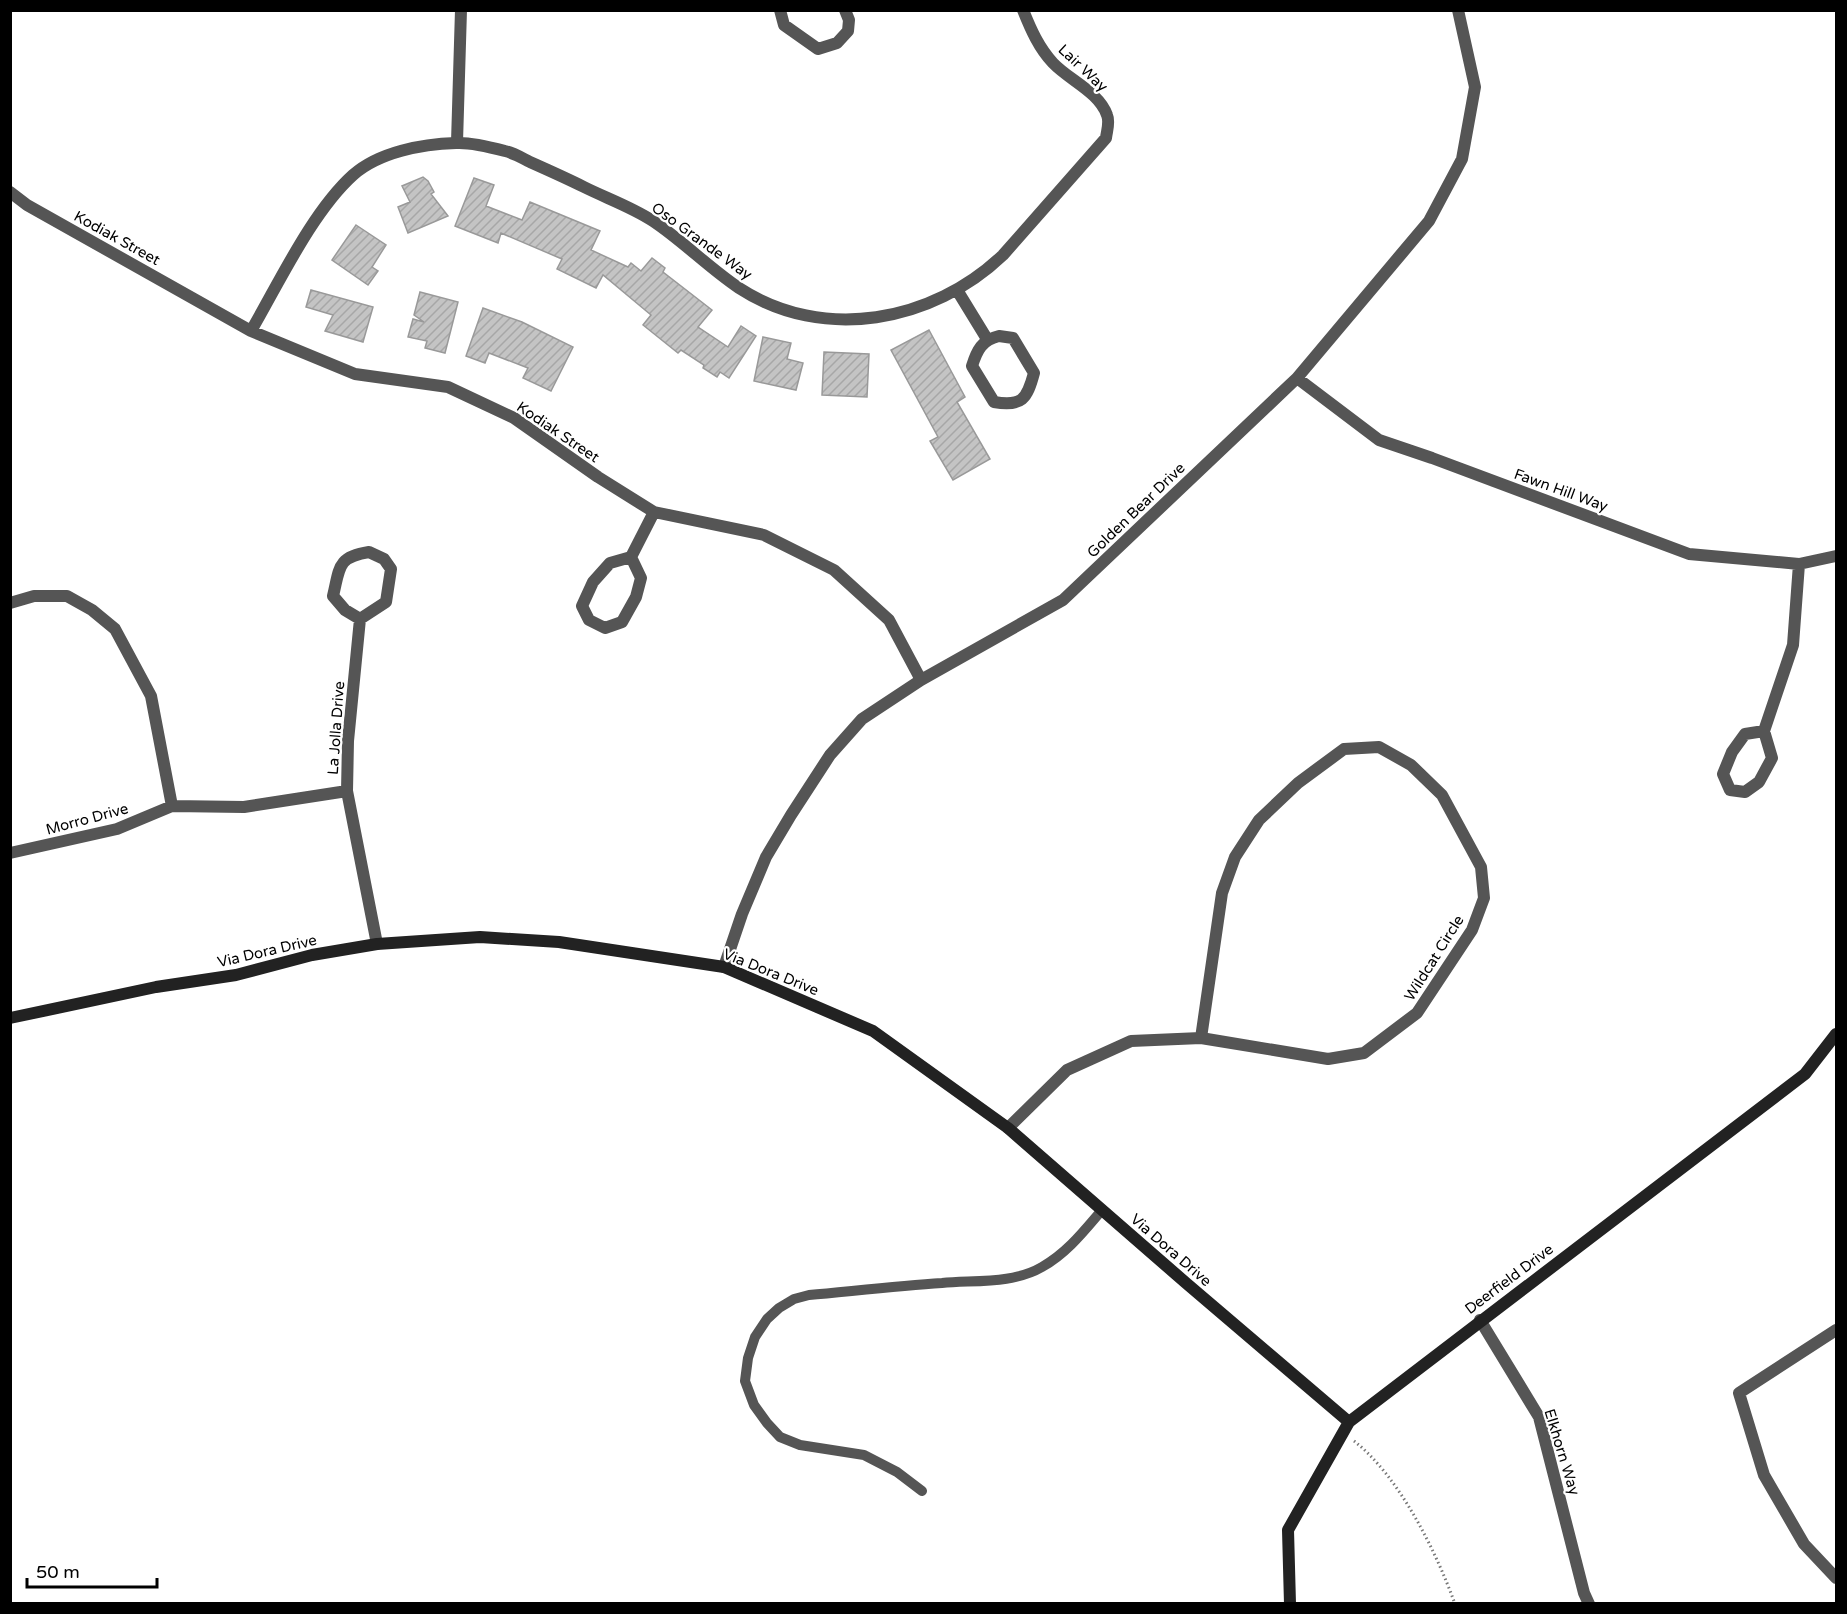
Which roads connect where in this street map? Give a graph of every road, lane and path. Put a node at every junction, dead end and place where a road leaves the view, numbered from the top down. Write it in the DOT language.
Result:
graph roads {
  1 [pos="461,10"];
  2 [pos="780,10"];
  3 [pos="846,10"];
  4 [pos="1023,10"];
  5 [pos="1458,10"];
  6 [pos="1107,114"];
  7 [pos="457,142"];
  8 [pos="10,192"];
  9 [pos="957,290"];
  10 [pos="251,331"];
  11 [pos="987,339"];
  12 [pos="1297,378"];
  13 [pos="654,513"];
  14 [pos="1836,556"];
  15 [pos="631,557"];
  16 [pos="1799,564"];
  17 [pos="10,603"];
  18 [pos="360,619"];
  19 [pos="921,681"];
  20 [pos="1764,731"];
  21 [pos="347,791"];
  22 [pos="172,806"];
  23 [pos="10,854"];
  24 [pos="377,944"];
  25 [pos="724,967"];
  26 [pos="10,1018"];
  27 [pos="1836,1034"];
  28 [pos="1201,1038"];
  29 [pos="1008,1128"];
  30 [pos="1102,1210"];
  31 [pos="1480,1320"];
  32 [pos="1836,1330"];
  33 [pos="1346,1427"];
  34 [pos="922,1491"];
  35 [pos="1836,1578"];
  36 [pos="1290,1604"];
  37 [pos="1455,1604"];
  38 [pos="1589,1604"];
  1 -- 7 [label="street"];
  2 -- 3 [label="street"];
  4 -- 6 [label="street, Lair Way"];
  5 -- 12 [label="street, Golden Bear Drive"];
  6 -- 9 [label="street, Oso Grande Way"];
  7 -- 9 [label="street, Oso Grande Way"];
  7 -- 10 [label="street, Oso Grande Way"];
  8 -- 10 [label="street, Kodiak Street"];
  9 -- 11 [label="street"];
  10 -- 13 [label="street, Kodiak Street"];
  11 -- 11 [label="street"];
  12 -- 16 [label="street, Fawn Hill Way"];
  12 -- 19 [label="street, Golden Bear Drive"];
  13 -- 15 [label="street"];
  13 -- 19 [label="street, Kodiak Street"];
  14 -- 16 [label="street, Fawn Hill Way"];
  15 -- 15 [label="street"];
  16 -- 20 [label="street"];
  17 -- 22 [label="street"];
  18 -- 18 [label="street"];
  18 -- 21 [label="street, La Jolla Drive"];
  19 -- 25 [label="street, Golden Bear Drive"];
  20 -- 20 [label="street"];
  21 -- 22 [label="street, Morro Drive"];
  21 -- 24 [label="street, La Jolla Drive"];
  22 -- 23 [label="street, Morro Drive"];
  24 -- 25 [label="street, Via Dora Drive"];
  24 -- 26 [label="street, Via Dora Drive"];
  25 -- 29 [label="street, Via Dora Drive"];
  27 -- 31 [label="street, Deerfield Drive"];
  28 -- 28 [label="street, Wildcat Circle"];
  28 -- 29 [label="street, Wildcat Circle"];
  29 -- 30 [label="street, Via Dora Drive"];
  30 -- 33 [label="street, Via Dora Drive"];
  30 -- 34 [label="lane"];
  31 -- 33 [label="street, Deerfield Drive"];
  31 -- 38 [label="street, Elkhorn Way"];
  32 -- 35 [label="street"];
  33 -- 36 [label="street, Deerfield Drive"];
  33 -- 37 [label="path"];
}
